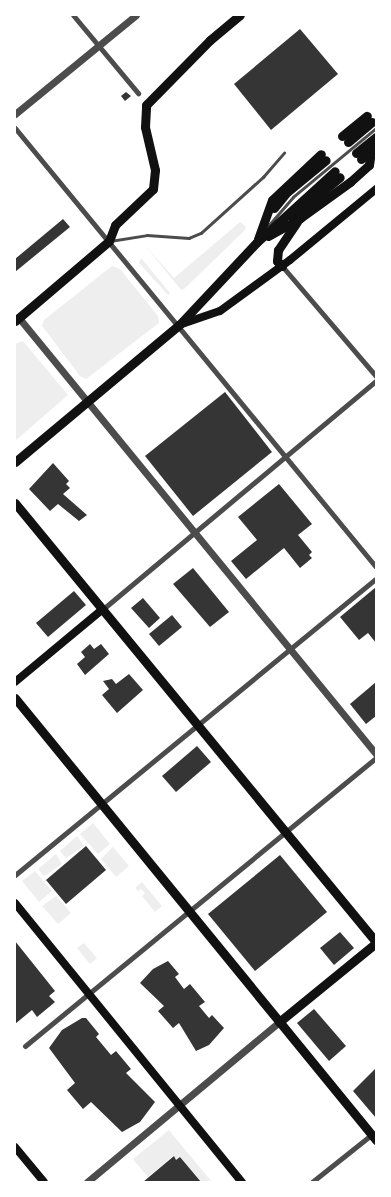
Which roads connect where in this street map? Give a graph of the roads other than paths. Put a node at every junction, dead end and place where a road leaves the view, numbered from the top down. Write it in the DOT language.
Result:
graph roads {
  1 [pos="73,15"];
  2 [pos="136,15"];
  3 [pos="240,15"];
  4 [pos="98,46"];
  5 [pos="138,93"];
  6 [pos="15,114"];
  7 [pos="372,122"];
  8 [pos="15,128"];
  9 [pos="376,137"];
  10 [pos="345,139"];
  11 [pos="373,149"];
  12 [pos="284,153"];
  13 [pos="323,157"];
  14 [pos="338,174"];
  15 [pos="376,189"];
  16 [pos="300,218"];
  17 [pos="110,241"];
  18 [pos="257,242"];
  19 [pos="282,266"];
  20 [pos="16,317"];
  21 [pos="180,325"];
  22 [pos="376,376"];
  23 [pos="376,381"];
  24 [pos="89,402"];
  25 [pos="288,456"];
  26 [pos="15,462"];
  27 [pos="15,503"];
  28 [pos="195,533"];
  29 [pos="376,567"];
  30 [pos="376,578"];
  31 [pos="103,609"];
  32 [pos="288,649"];
  33 [pos="15,682"];
  34 [pos="15,698"];
  35 [pos="196,724"];
  36 [pos="376,756"];
  37 [pos="100,805"];
  38 [pos="285,833"];
  39 [pos="15,875"];
  40 [pos="15,903"];
  41 [pos="189,912"];
  42 [pos="376,943"];
  43 [pos="89,994"];
  44 [pos="279,1022"];
  45 [pos="25,1046"];
  46 [pos="179,1105"];
  47 [pos="374,1135"];
  48 [pos="15,1147"];
  49 [pos="44,1182"];
  50 [pos="87,1182"];
  51 [pos="242,1182"];
  52 [pos="312,1182"];
  1 -- 4 [label="street"];
  2 -- 4 [label="street"];
  3 -- 17 [label="main road"];
  4 -- 5 [label="street"];
  4 -- 6 [label="street"];
  7 -- 10 [label="main road"];
  7 -- 18 [label="lane"];
  8 -- 17 [label="street"];
  9 -- 11 [label="main road"];
  11 -- 16 [label="main road"];
  12 -- 17 [label="lane"];
  13 -- 18 [label="main road"];
  14 -- 18 [label="main road"];
  15 -- 19 [label="main road"];
  16 -- 18 [label="main road"];
  16 -- 19 [label="main road"];
  17 -- 20 [label="main road"];
  17 -- 21 [label="street"];
  18 -- 21 [label="main road"];
  19 -- 21 [label="main road"];
  19 -- 22 [label="street"];
  20 -- 24 [label="street"];
  21 -- 24 [label="main road"];
  21 -- 25 [label="street"];
  23 -- 25 [label="street"];
  24 -- 26 [label="main road"];
  24 -- 28 [label="street"];
  25 -- 28 [label="street"];
  25 -- 29 [label="street"];
  27 -- 31 [label="main road"];
  28 -- 31 [label="street"];
  28 -- 32 [label="street"];
  30 -- 32 [label="street"];
  31 -- 33 [label="main road"];
  31 -- 35 [label="main road"];
  32 -- 35 [label="street"];
  32 -- 36 [label="street"];
  34 -- 37 [label="main road"];
  35 -- 37 [label="street"];
  35 -- 38 [label="main road"];
  36 -- 38 [label="street"];
  37 -- 39 [label="street"];
  37 -- 41 [label="main road"];
  38 -- 41 [label="street"];
  38 -- 42 [label="main road"];
  40 -- 43 [label="main road"];
  41 -- 43 [label="street"];
  41 -- 44 [label="main road"];
  42 -- 44 [label="main road"];
  43 -- 45 [label="street"];
  43 -- 46 [label="main road"];
  44 -- 46 [label="street"];
  44 -- 47 [label="main road"];
  46 -- 50 [label="street"];
  46 -- 51 [label="main road"];
  47 -- 52 [label="street"];
  48 -- 49 [label="main road"];
}
